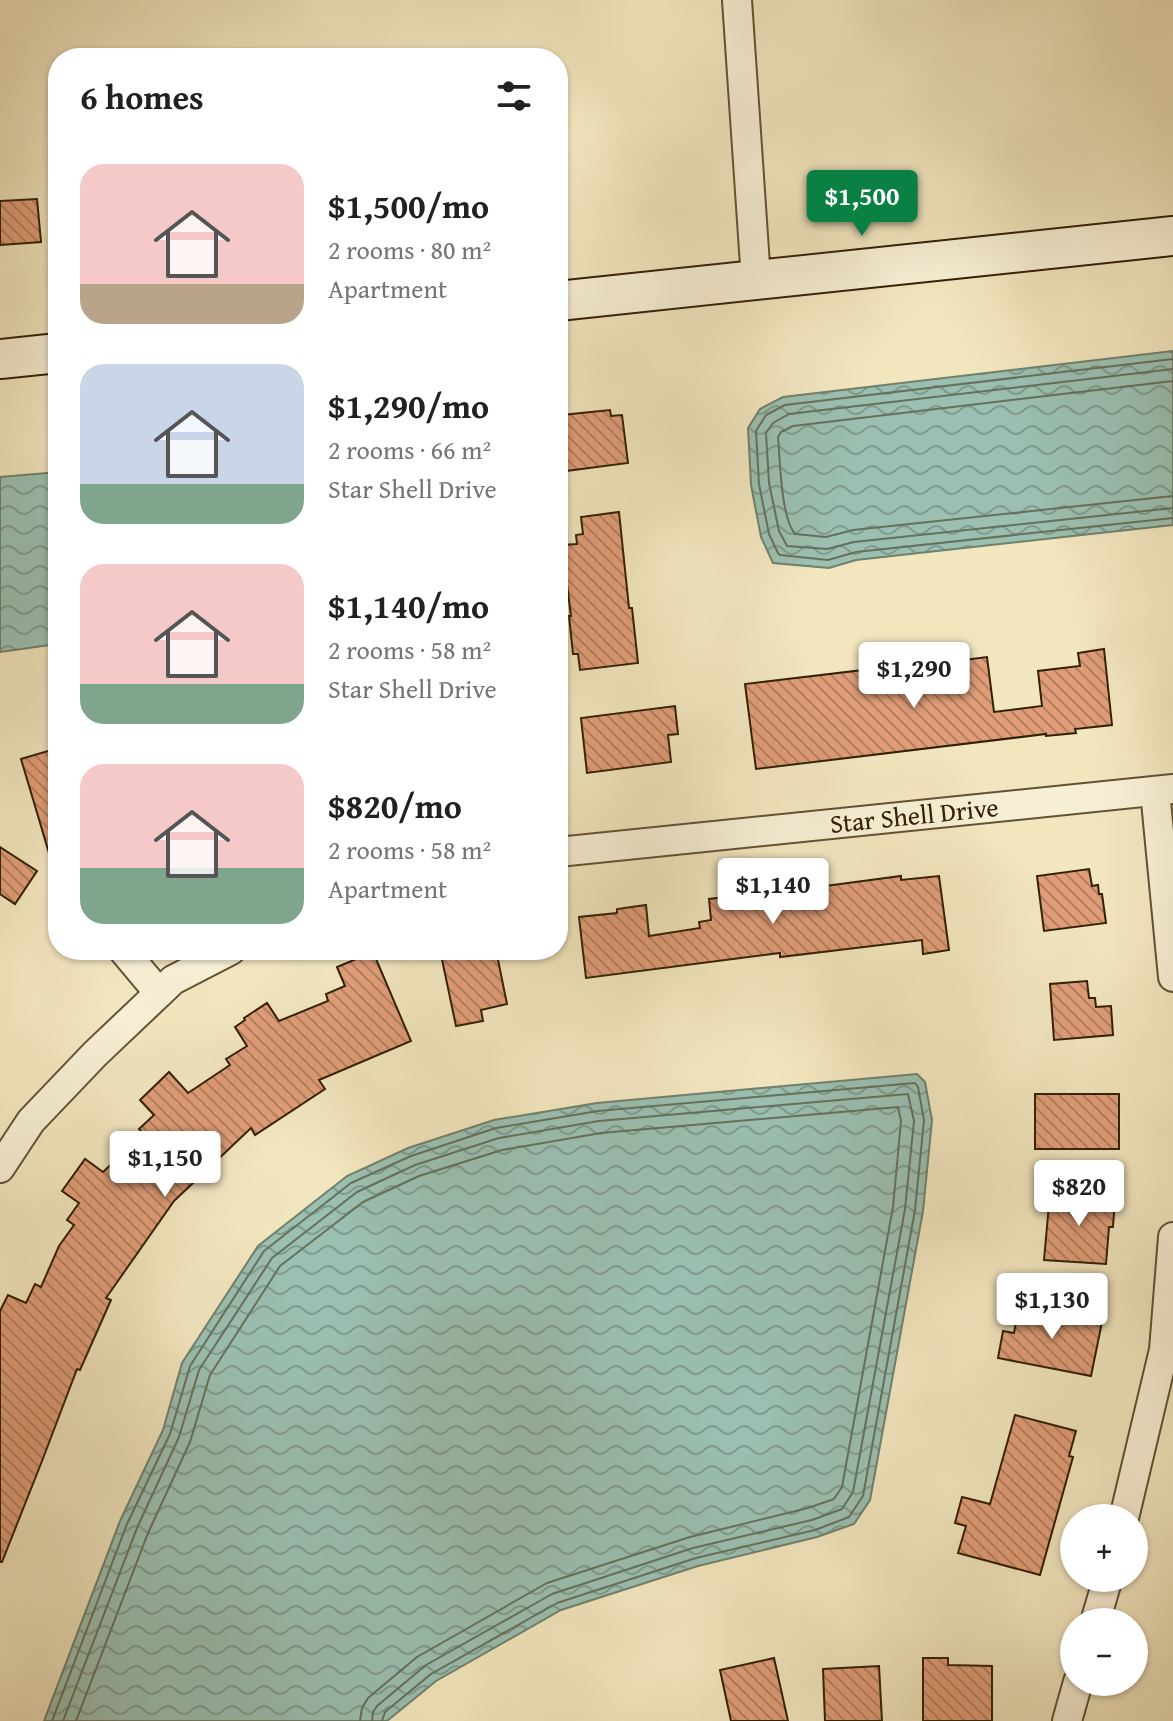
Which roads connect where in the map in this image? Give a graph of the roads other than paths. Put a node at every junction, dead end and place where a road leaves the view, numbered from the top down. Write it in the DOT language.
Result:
graph roads {
  1 [pos="737,0"];
  2 [pos="1173,236"];
  3 [pos="756,280"];
  4 [pos="568,300"];
  5 [pos="48,354"];
  6 [pos="0,359"];
  7 [pos="1164,790"];
  8 [pos="568,851"];
  9 [pos="131,960"];
  10 [pos="212,960"];
  11 [pos="1173,977"];
  12 [pos="159,993"];
  13 [pos="0,1168"];
  14 [pos="1173,1237"];
  15 [pos="1127,1504"];
  16 [pos="1074,1696"];
  17 [pos="1067,1721"];
  1 -- 3 [label="street"];
  2 -- 3 [label="street"];
  3 -- 4 [label="street"];
  5 -- 6 [label="street"];
  7 -- 8 [label="street, Star Shell Drive"];
  7 -- 11 [label="street"];
  9 -- 12 [label="street"];
  10 -- 12 [label="street"];
  12 -- 13 [label="street"];
  14 -- 15 [label="street"];
  16 -- 17 [label="street"];
}
